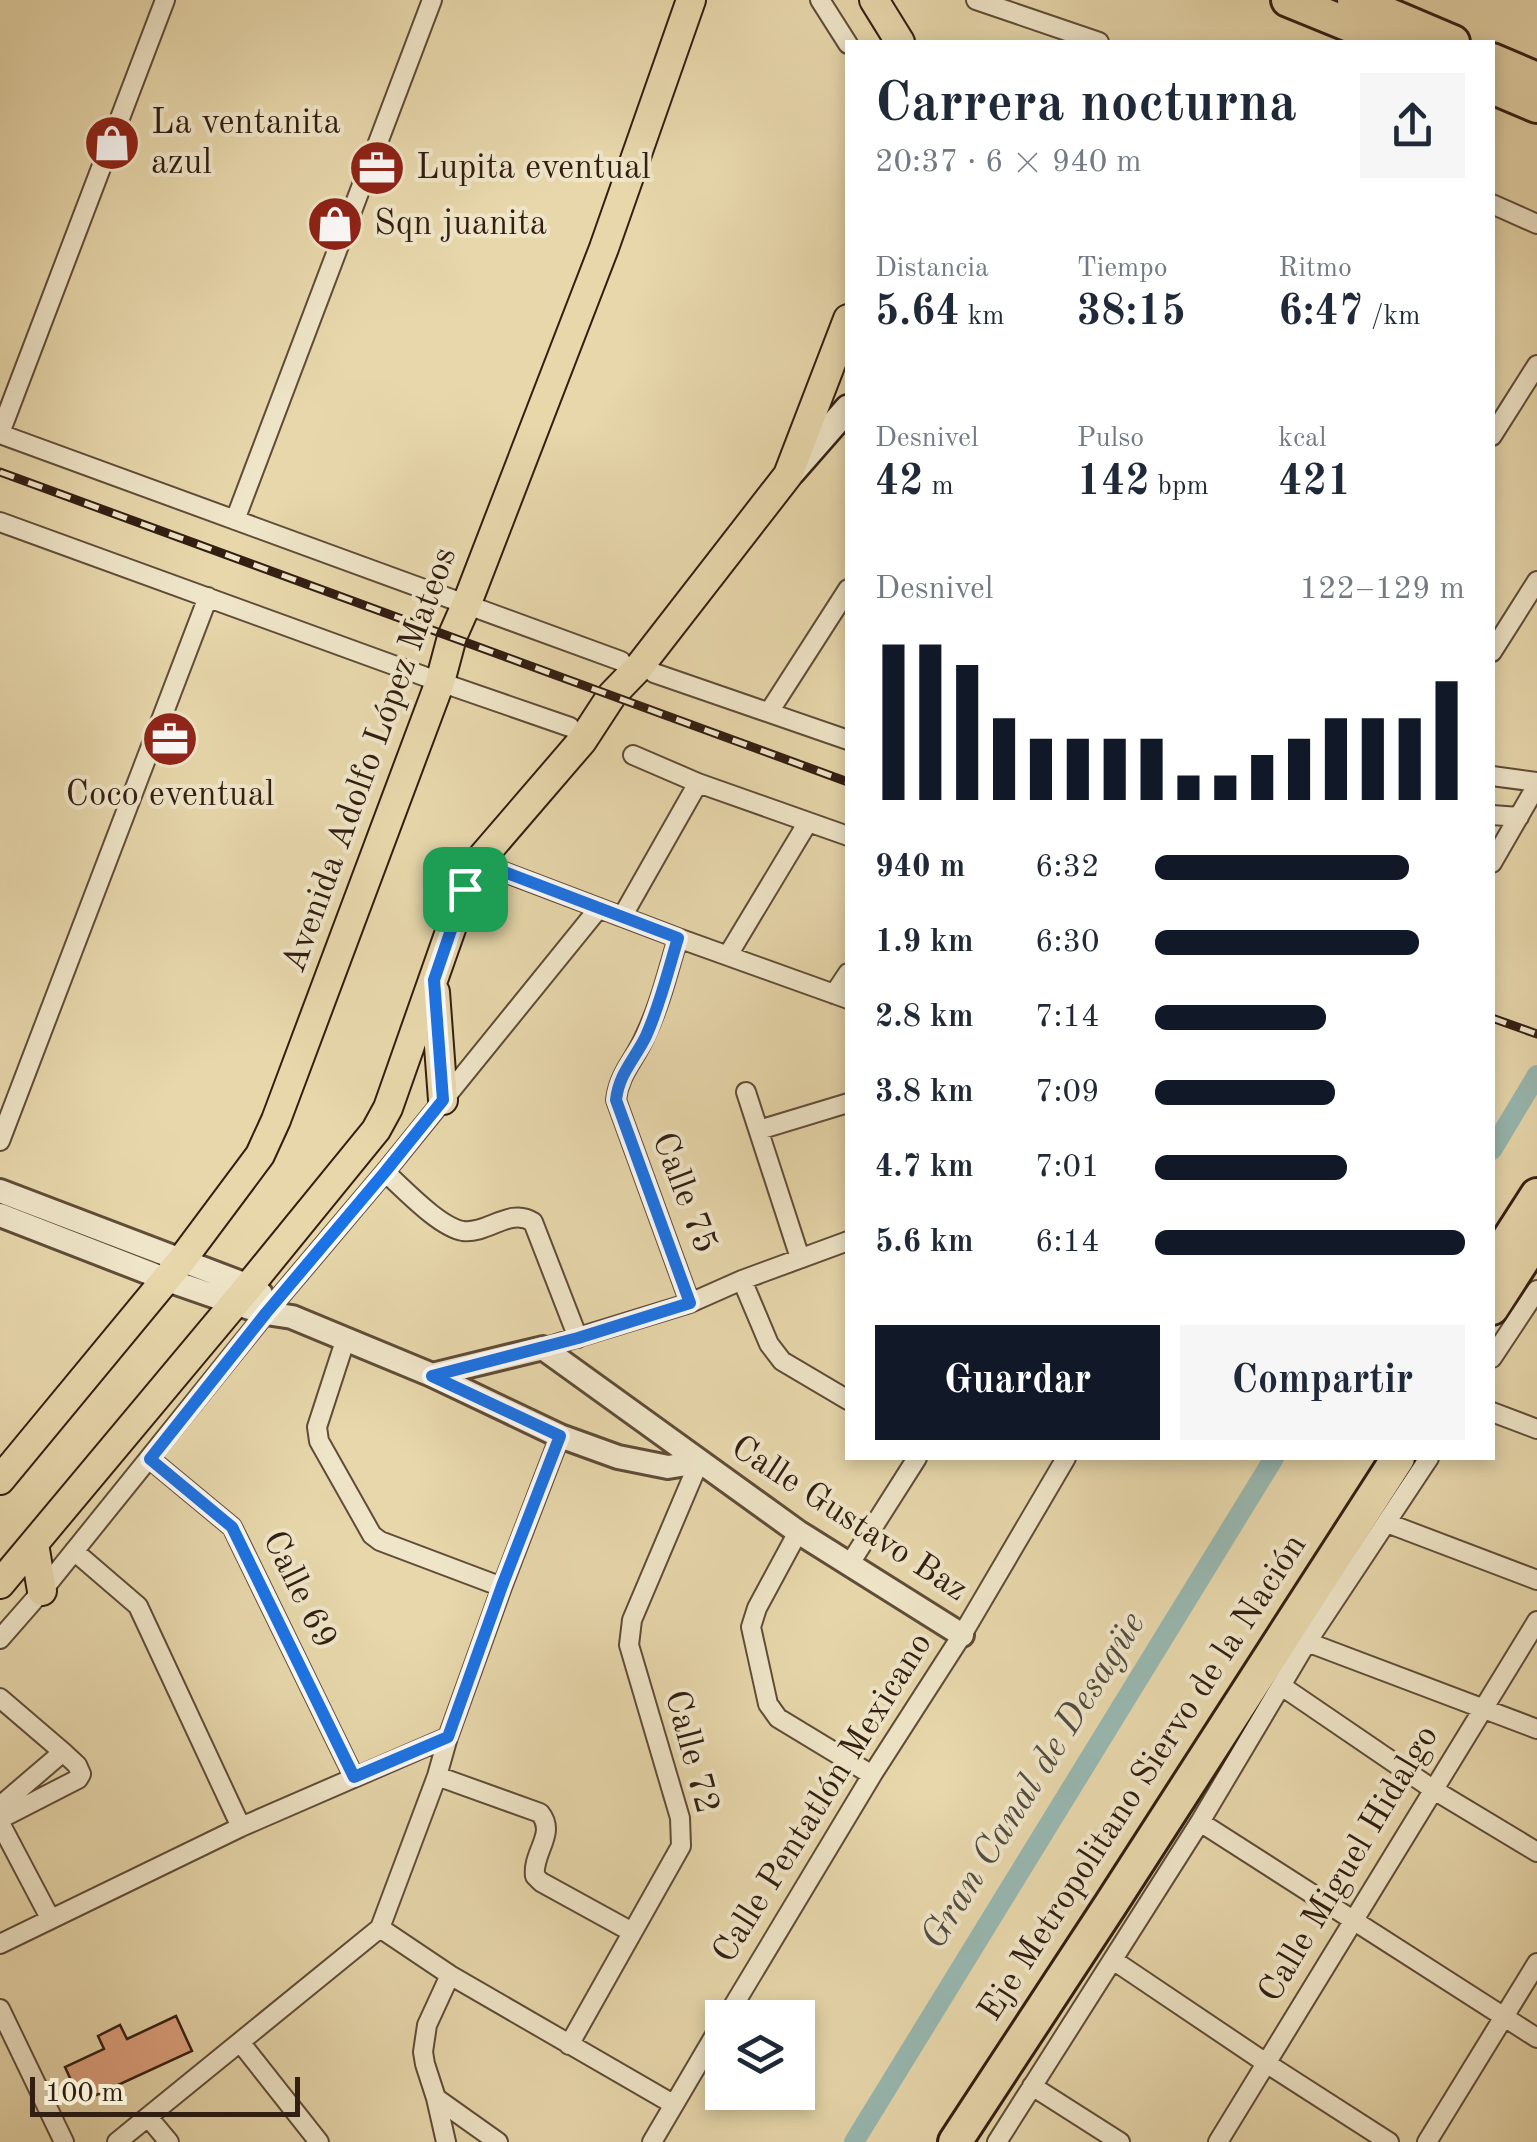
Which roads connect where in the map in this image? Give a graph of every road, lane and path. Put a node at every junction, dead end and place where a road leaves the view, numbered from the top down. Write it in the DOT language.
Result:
graph roads {
  1 [pos="165,0"];
  2 [pos="432,0"];
  3 [pos="691,0"];
  4 [pos="820,0"];
  5 [pos="874,0"];
  6 [pos="976,0"];
  7 [pos="1288,0"];
  8 [pos="1354,0"];
  9 [pos="845,40"];
  10 [pos="899,40"];
  11 [pos="1092,40"];
  12 [pos="1386,40"];
  13 [pos="1447,40"];
  14 [pos="1495,61"];
  15 [pos="1537,79"];
  16 [pos="1495,88"];
  17 [pos="1537,106"];
  18 [pos="1495,207"];
  19 [pos="1537,224"];
  20 [pos="845,327"];
  21 [pos="1537,366"];
  22 [pos="845,411"];
  23 [pos="1495,431"];
  24 [pos="0,434"];
  25 [pos="788,476"];
  26 [pos="235,520"];
  27 [pos="0,522"];
  28 [pos="1537,582"];
  29 [pos="845,594"];
  30 [pos="208,597"];
  31 [pos="467,603"];
  32 [pos="1495,647"];
  33 [pos="620,661"];
  34 [pos="654,673"];
  35 [pos="440,682"];
  36 [pos="769,712"];
  37 [pos="570,727"];
  38 [pos="845,739"];
  39 [pos="633,756"];
  40 [pos="1495,777"];
  41 [pos="698,783"];
  42 [pos="1537,784"];
  43 [pos="1495,814"];
  44 [pos="1519,817"];
  45 [pos="808,822"];
  46 [pos="845,835"];
  47 [pos="1495,858"];
  48 [pos="478,862"];
  49 [pos="599,908"];
  50 [pos="622,917"];
  51 [pos="678,938"];
  52 [pos="728,955"];
  53 [pos="434,980"];
  54 [pos="841,996"];
  55 [pos="746,1092"];
  56 [pos="443,1100"];
  57 [pos="845,1104"];
  58 [pos="759,1130"];
  59 [pos="0,1142"];
  60 [pos="385,1172"];
  61 [pos="0,1191"];
  62 [pos="1537,1195"];
  63 [pos="310,1211"];
  64 [pos="0,1216"];
  65 [pos="336,1232"];
  66 [pos="1537,1238"];
  67 [pos="845,1242"];
  68 [pos="800,1258"];
  69 [pos="1495,1261"];
  70 [pos="173,1270"];
  71 [pos="742,1280"];
  72 [pos="1537,1290"];
  73 [pos="241,1295"];
  74 [pos="690,1303"];
  75 [pos="1495,1303"];
  76 [pos="278,1311"];
  77 [pos="578,1338"];
  78 [pos="345,1341"];
  79 [pos="543,1348"];
  80 [pos="1495,1353"];
  81 [pos="432,1376"];
  82 [pos="845,1398"];
  83 [pos="1495,1413"];
  84 [pos="1537,1429"];
  85 [pos="560,1436"];
  86 [pos="150,1459"];
  87 [pos="916,1460"];
  88 [pos="1065,1460"];
  89 [pos="1370,1460"];
  90 [pos="1397,1460"];
  91 [pos="1427,1460"];
  92 [pos="698,1462"];
  93 [pos="0,1480"];
  94 [pos="1387,1523"];
  95 [pos="798,1532"];
  96 [pos="34,1544"];
  97 [pos="74,1552"];
  98 [pos="849,1565"];
  99 [pos="1537,1580"];
  100 [pos="0,1584"];
  101 [pos="502,1586"];
  102 [pos="42,1591"];
  103 [pos="1537,1620"];
  104 [pos="962,1635"];
  105 [pos="0,1638"];
  106 [pos="1307,1642"];
  107 [pos="1282,1686"];
  108 [pos="0,1698"];
  109 [pos="1482,1708"];
  110 [pos="1537,1729"];
  111 [pos="448,1737"];
  112 [pos="63,1752"];
  113 [pos="872,1775"];
  114 [pos="437,1776"];
  115 [pos="354,1777"];
  116 [pos="1434,1790"];
  117 [pos="0,1806"];
  118 [pos="0,1821"];
  119 [pos="1200,1822"];
  120 [pos="241,1827"];
  121 [pos="1537,1852"];
  122 [pos="50,1918"];
  123 [pos="1352,1920"];
  124 [pos="380,1928"];
  125 [pos="632,1932"];
  126 [pos="0,1944"];
  127 [pos="1113,1960"];
  128 [pos="1537,1963"];
  129 [pos="450,1975"];
  130 [pos="736,2000"];
  131 [pos="0,2008"];
  132 [pos="1504,2016"];
  133 [pos="1537,2038"];
  134 [pos="240,2042"];
  135 [pos="569,2044"];
  136 [pos="705,2052"];
  137 [pos="1266,2063"];
  138 [pos="1032,2086"];
  139 [pos="436,2098"];
  140 [pos="674,2104"];
  141 [pos="148,2116"];
  142 [pos="64,2142"];
  143 [pos="117,2142"];
  144 [pos="168,2142"];
  145 [pos="319,2142"];
  146 [pos="446,2142"];
  147 [pos="498,2142"];
  148 [pos="652,2142"];
  149 [pos="931,2142"];
  150 [pos="955,2142"];
  151 [pos="997,2142"];
  152 [pos="1120,2142"];
  153 [pos="1218,2142"];
  154 [pos="1389,2142"];
  155 [pos="1427,2142"];
  1 -- 24 [label="street"];
  2 -- 26 [label="street"];
  3 -- 31 [label="main road, Avenida Adolfo López Mateos"];
  4 -- 9 [label="street"];
  5 -- 10 [label="main road"];
  6 -- 11 [label="street"];
  7 -- 12 [label="highway"];
  8 -- 13 [label="highway"];
  14 -- 15 [label="highway"];
  16 -- 17 [label="highway"];
  18 -- 19 [label="street"];
  20 -- 25 [label="main road"];
  21 -- 23 [label="street"];
  22 -- 25 [label="main road"];
  24 -- 26 [label="street"];
  25 -- 48 [label="main road"];
  26 -- 31 [label="street"];
  27 -- 30 [label="street"];
  28 -- 32 [label="street"];
  29 -- 36 [label="street"];
  30 -- 35 [label="street"];
  30 -- 59 [label="street"];
  31 -- 33 [label="street"];
  31 -- 35 [label="main road, Avenida Adolfo López Mateos"];
  34 -- 36 [label="street"];
  35 -- 37 [label="street"];
  35 -- 70 [label="main road, Avenida Adolfo López Mateos"];
  36 -- 38 [label="street"];
  39 -- 41 [label="street"];
  40 -- 42 [label="street"];
  41 -- 45 [label="street"];
  41 -- 50 [label="street"];
  42 -- 44 [label="street"];
  43 -- 44 [label="street"];
  44 -- 47 [label="street"];
  45 -- 46 [label="street"];
  45 -- 52 [label="street"];
  48 -- 49 [label="street"];
  48 -- 53 [label="main road"];
  49 -- 50 [label="street"];
  49 -- 56 [label="street"];
  50 -- 51 [label="street"];
  51 -- 52 [label="street"];
  51 -- 74 [label="street, Calle 75"];
  52 -- 54 [label="street"];
  53 -- 56 [label="main road"];
  53 -- 63 [label="main road"];
  55 -- 58 [label="street"];
  56 -- 60 [label="street"];
  57 -- 58 [label="street"];
  58 -- 68 [label="street"];
  60 -- 65 [label="street"];
  60 -- 77 [label="street"];
  61 -- 70 [label="street"];
  62 -- 69 [label="highway"];
  63 -- 65 [label="street"];
  63 -- 73 [label="main road"];
  64 -- 70 [label="street"];
  65 -- 76 [label="street"];
  66 -- 75 [label="highway"];
  67 -- 68 [label="street"];
  68 -- 71 [label="street"];
  70 -- 73 [label="street, Calle Gustavo Baz"];
  70 -- 93 [label="main road, Avenida Adolfo López Mateos"];
  71 -- 74 [label="street"];
  71 -- 82 [label="street"];
  72 -- 80 [label="street"];
  73 -- 76 [label="street, Calle Gustavo Baz"];
  73 -- 96 [label="main road"];
  74 -- 77 [label="street"];
  76 -- 78 [label="street, Calle Gustavo Baz"];
  76 -- 86 [label="street"];
  77 -- 79 [label="street"];
  78 -- 81 [label="street, Calle Gustavo Baz"];
  78 -- 101 [label="street"];
  79 -- 81 [label="street"];
  79 -- 92 [label="street, Calle Gustavo Baz"];
  81 -- 85 [label="street, Calle Gustavo Baz"];
  83 -- 84 [label="street"];
  85 -- 92 [label="street, Calle Gustavo Baz"];
  85 -- 101 [label="street"];
  86 -- 97 [label="street"];
  86 -- 115 [label="street, Calle 69"];
  87 -- 98 [label="street"];
  88 -- 104 [label="street, Calle Pentatlón Mexicano"];
  89 -- 149 [label="highway, Eje Metropolitano Siervo de la Nación"];
  90 -- 150 [label="highway, Eje Metropolitano Siervo de la Nación"];
  91 -- 94 [label="street"];
  92 -- 95 [label="street, Calle Gustavo Baz"];
  92 -- 125 [label="street, Calle 72"];
  94 -- 99 [label="street"];
  94 -- 106 [label="street"];
  95 -- 98 [label="street, Calle Gustavo Baz"];
  95 -- 113 [label="street"];
  96 -- 100 [label="main road"];
  96 -- 102 [label="main road"];
  97 -- 102 [label="street"];
  97 -- 120 [label="street"];
  98 -- 104 [label="street, Calle Gustavo Baz"];
  101 -- 111 [label="street"];
  102 -- 105 [label="street"];
  103 -- 109 [label="street, Calle Miguel Hidalgo"];
  104 -- 113 [label="street, Calle Pentatlón Mexicano"];
  106 -- 107 [label="street"];
  106 -- 109 [label="street"];
  107 -- 116 [label="street"];
  107 -- 119 [label="street"];
  108 -- 112 [label="street"];
  109 -- 110 [label="street"];
  109 -- 116 [label="street, Calle Miguel Hidalgo"];
  111 -- 114 [label="street"];
  111 -- 115 [label="street"];
  112 -- 117 [label="street"];
  112 -- 118 [label="street"];
  113 -- 130 [label="street, Calle Pentatlón Mexicano"];
  114 -- 124 [label="street"];
  114 -- 125 [label="street"];
  115 -- 120 [label="street"];
  116 -- 121 [label="street"];
  116 -- 123 [label="street, Calle Miguel Hidalgo"];
  118 -- 122 [label="street"];
  119 -- 123 [label="street"];
  119 -- 127 [label="street"];
  120 -- 122 [label="street"];
  122 -- 126 [label="street"];
  123 -- 132 [label="street"];
  123 -- 137 [label="street, Calle Miguel Hidalgo"];
  124 -- 129 [label="street"];
  124 -- 134 [label="street"];
  125 -- 135 [label="street, Calle 72"];
  127 -- 137 [label="street"];
  127 -- 138 [label="street"];
  128 -- 132 [label="street"];
  129 -- 135 [label="street"];
  129 -- 139 [label="street"];
  131 -- 142 [label="street"];
  132 -- 133 [label="street"];
  132 -- 155 [label="street"];
  134 -- 141 [label="street"];
  134 -- 145 [label="street"];
  135 -- 140 [label="street"];
  136 -- 140 [label="street, Calle Pentatlón Mexicano"];
  137 -- 153 [label="street, Calle Miguel Hidalgo"];
  137 -- 154 [label="street"];
  138 -- 151 [label="street"];
  138 -- 152 [label="street"];
  139 -- 146 [label="street"];
  139 -- 147 [label="street"];
  140 -- 148 [label="street, Calle Pentatlón Mexicano"];
  141 -- 143 [label="street"];
  141 -- 144 [label="street"];
}
